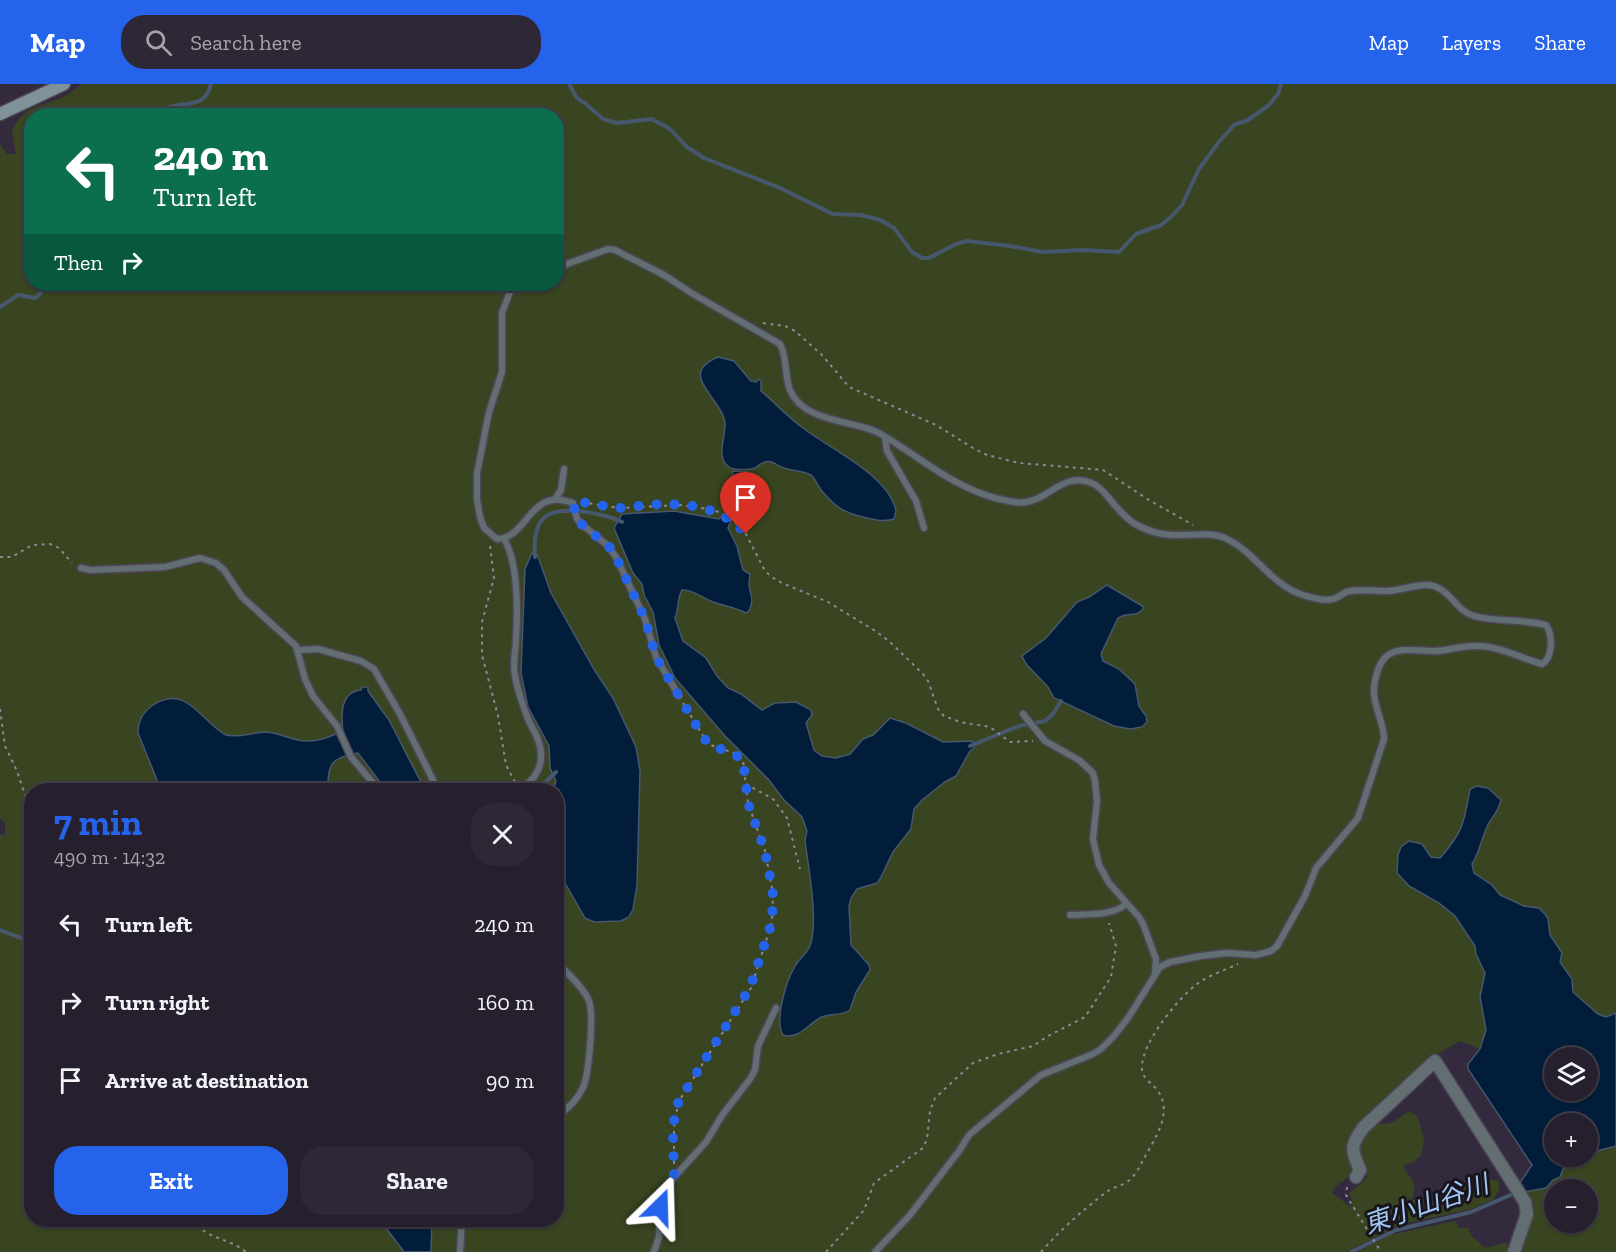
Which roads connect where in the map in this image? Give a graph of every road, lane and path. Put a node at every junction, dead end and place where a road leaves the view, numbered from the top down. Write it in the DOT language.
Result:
graph roads {
  1 [pos="64,84"];
  2 [pos="0,114"];
  3 [pos="564,265"];
  4 [pos="510,291"];
  5 [pos="748,324"];
  6 [pos="885,437"];
  7 [pos="564,469"];
  8 [pos="555,499"];
  9 [pos="574,504"];
  10 [pos="924,528"];
  11 [pos="1210,535"];
  12 [pos="501,539"];
  13 [pos="0,557"];
  14 [pos="81,568"];
  15 [pos="298,650"];
  16 [pos="679,696"];
  17 [pos="0,709"];
  18 [pos="1023,714"];
  19 [pos="1043,738"];
  20 [pos="373,783"];
  21 [pos="434,783"];
  22 [pos="515,783"];
  23 [pos="527,783"];
  24 [pos="746,784"];
  25 [pos="24,792"];
  26 [pos="800,869"];
  27 [pos="1126,904"];
  28 [pos="1109,911"];
  29 [pos="1070,915"];
  30 [pos="1256,955"];
  31 [pos="564,970"];
  32 [pos="1155,974"];
  33 [pos="776,1008"];
  34 [pos="564,1110"];
  35 [pos="674,1175"];
  36 [pos="1356,1177"];
  37 [pos="198,1227"];
  38 [pos="462,1227"];
  39 [pos="246,1252"];
  40 [pos="460,1252"];
  41 [pos="654,1252"];
  42 [pos="826,1252"];
  43 [pos="875,1252"];
  44 [pos="1041,1252"];
  45 [pos="1381,1252"];
  46 [pos="1514,1252"];
  1 -- 2 [label="main road"];
  3 -- 5 [label="lane"];
  4 -- 12 [label="lane"];
  5 -- 6 [label="lane"];
  5 -- 11 [label="path"];
  6 -- 10 [label="lane"];
  6 -- 11 [label="lane"];
  7 -- 8 [label="lane"];
  8 -- 9 [label="lane"];
  8 -- 12 [label="lane"];
  9 -- 16 [label="lane"];
  9 -- 19 [label="path"];
  11 -- 30 [label="lane"];
  12 -- 22 [label="path"];
  12 -- 23 [label="lane"];
  13 -- 14 [label="path"];
  14 -- 15 [label="lane"];
  15 -- 20 [label="lane"];
  15 -- 21 [label="lane"];
  16 -- 24 [label="path"];
  17 -- 25 [label="path"];
  18 -- 19 [label="lane"];
  19 -- 27 [label="lane"];
  24 -- 26 [label="path"];
  24 -- 35 [label="path"];
  27 -- 28 [label="lane"];
  27 -- 32 [label="lane"];
  28 -- 29 [label="lane"];
  28 -- 42 [label="path"];
  30 -- 32 [label="lane"];
  30 -- 44 [label="path"];
  31 -- 34 [label="lane"];
  32 -- 43 [label="lane"];
  33 -- 35 [label="lane"];
  35 -- 41 [label="lane"];
  36 -- 45 [label="path"];
  36 -- 46 [label="street"];
  37 -- 39 [label="path"];
  38 -- 40 [label="lane"];
}
